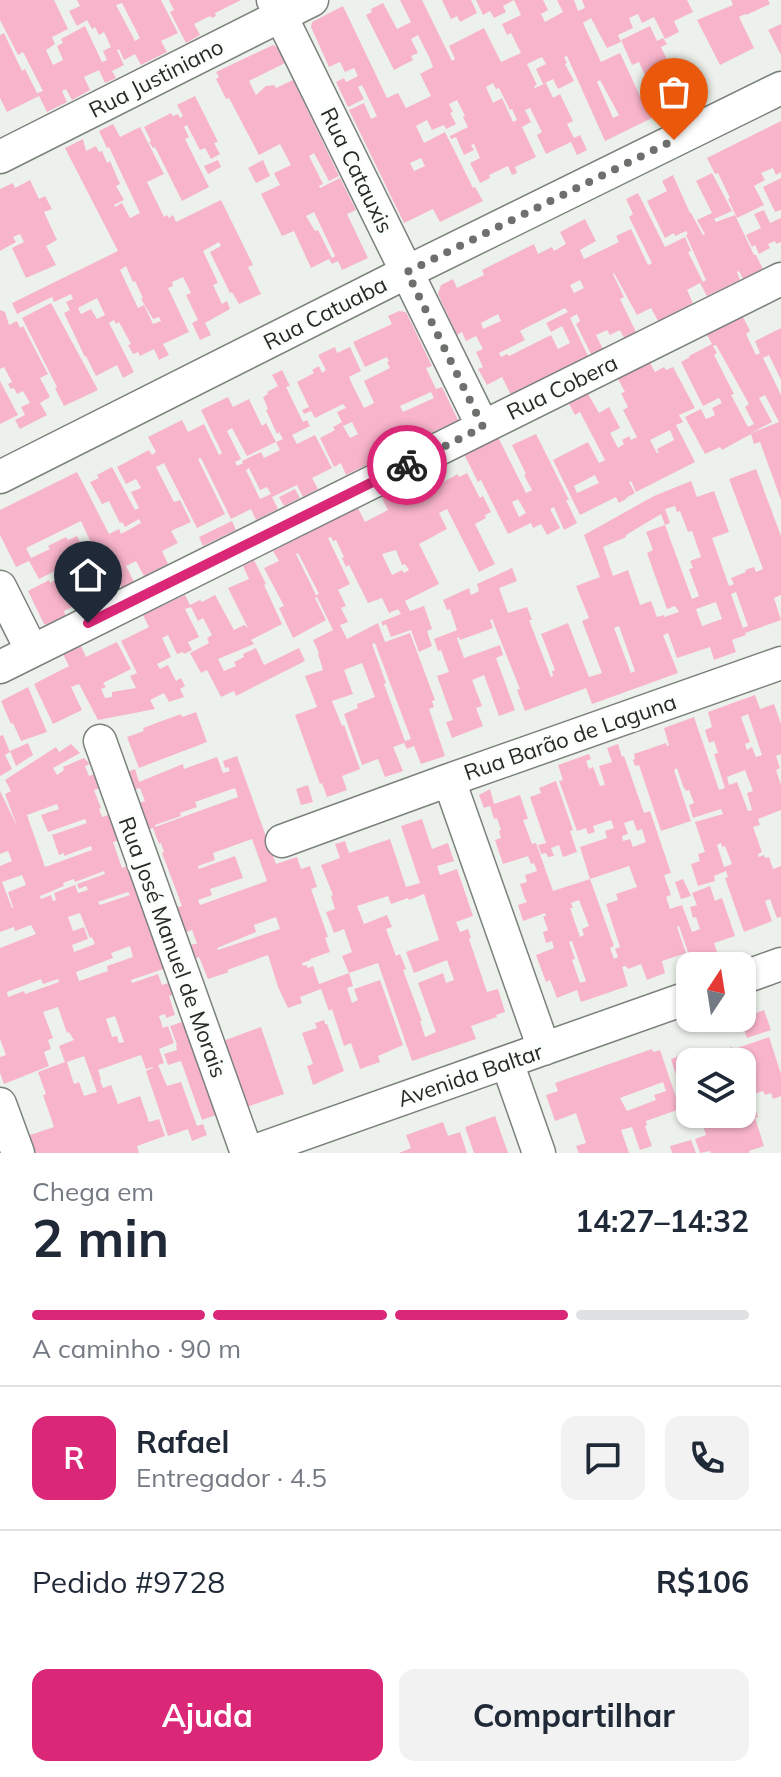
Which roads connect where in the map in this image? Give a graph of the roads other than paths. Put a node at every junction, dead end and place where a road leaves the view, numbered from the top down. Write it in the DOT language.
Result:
graph roads {
  1 [pos="312,0"];
  2 [pos="276,8"];
  3 [pos="781,88"];
  4 [pos="0,157"];
  5 [pos="407,272"];
  6 [pos="781,279"];
  7 [pos="483,427"];
  8 [pos="0,477"];
  9 [pos="0,587"];
  10 [pos="32,651"];
  11 [pos="781,663"];
  12 [pos="0,667"];
  13 [pos="100,741"];
  14 [pos="449,780"];
  15 [pos="282,841"];
  16 [pos="781,964"];
  17 [pos="756,973"];
  18 [pos="676,1002"];
  19 [pos="544,1049"];
  20 [pos="507,1062"];
  21 [pos="0,1104"];
  22 [pos="18,1153"];
  23 [pos="248,1153"];
  24 [pos="539,1153"];
  1 -- 2 [label="street, Rua Justiniano"];
  2 -- 4 [label="street, Rua Justiniano"];
  2 -- 5 [label="street, Rua Catauxis"];
  3 -- 5 [label="street, Rua Catuaba"];
  5 -- 7 [label="street, Rua Catauxis"];
  5 -- 8 [label="street, Rua Catuaba"];
  6 -- 7 [label="street, Rua Cobera"];
  7 -- 10 [label="street, Rua Cobera"];
  9 -- 10 [label="street"];
  10 -- 12 [label="street, Rua Cobera"];
  11 -- 14 [label="street, Rua Barão de Laguna"];
  13 -- 23 [label="street, Rua José Manuel de Morais"];
  14 -- 15 [label="street"];
  14 -- 19 [label="street, Rua Barão de Laguna"];
  16 -- 17 [label="street"];
  18 -- 19 [label="street, Avenida Baltar"];
  19 -- 20 [label="street, Avenida Baltar"];
  20 -- 23 [label="street, Avenida Baltar"];
  20 -- 24 [label="street"];
  21 -- 22 [label="street"];
}
